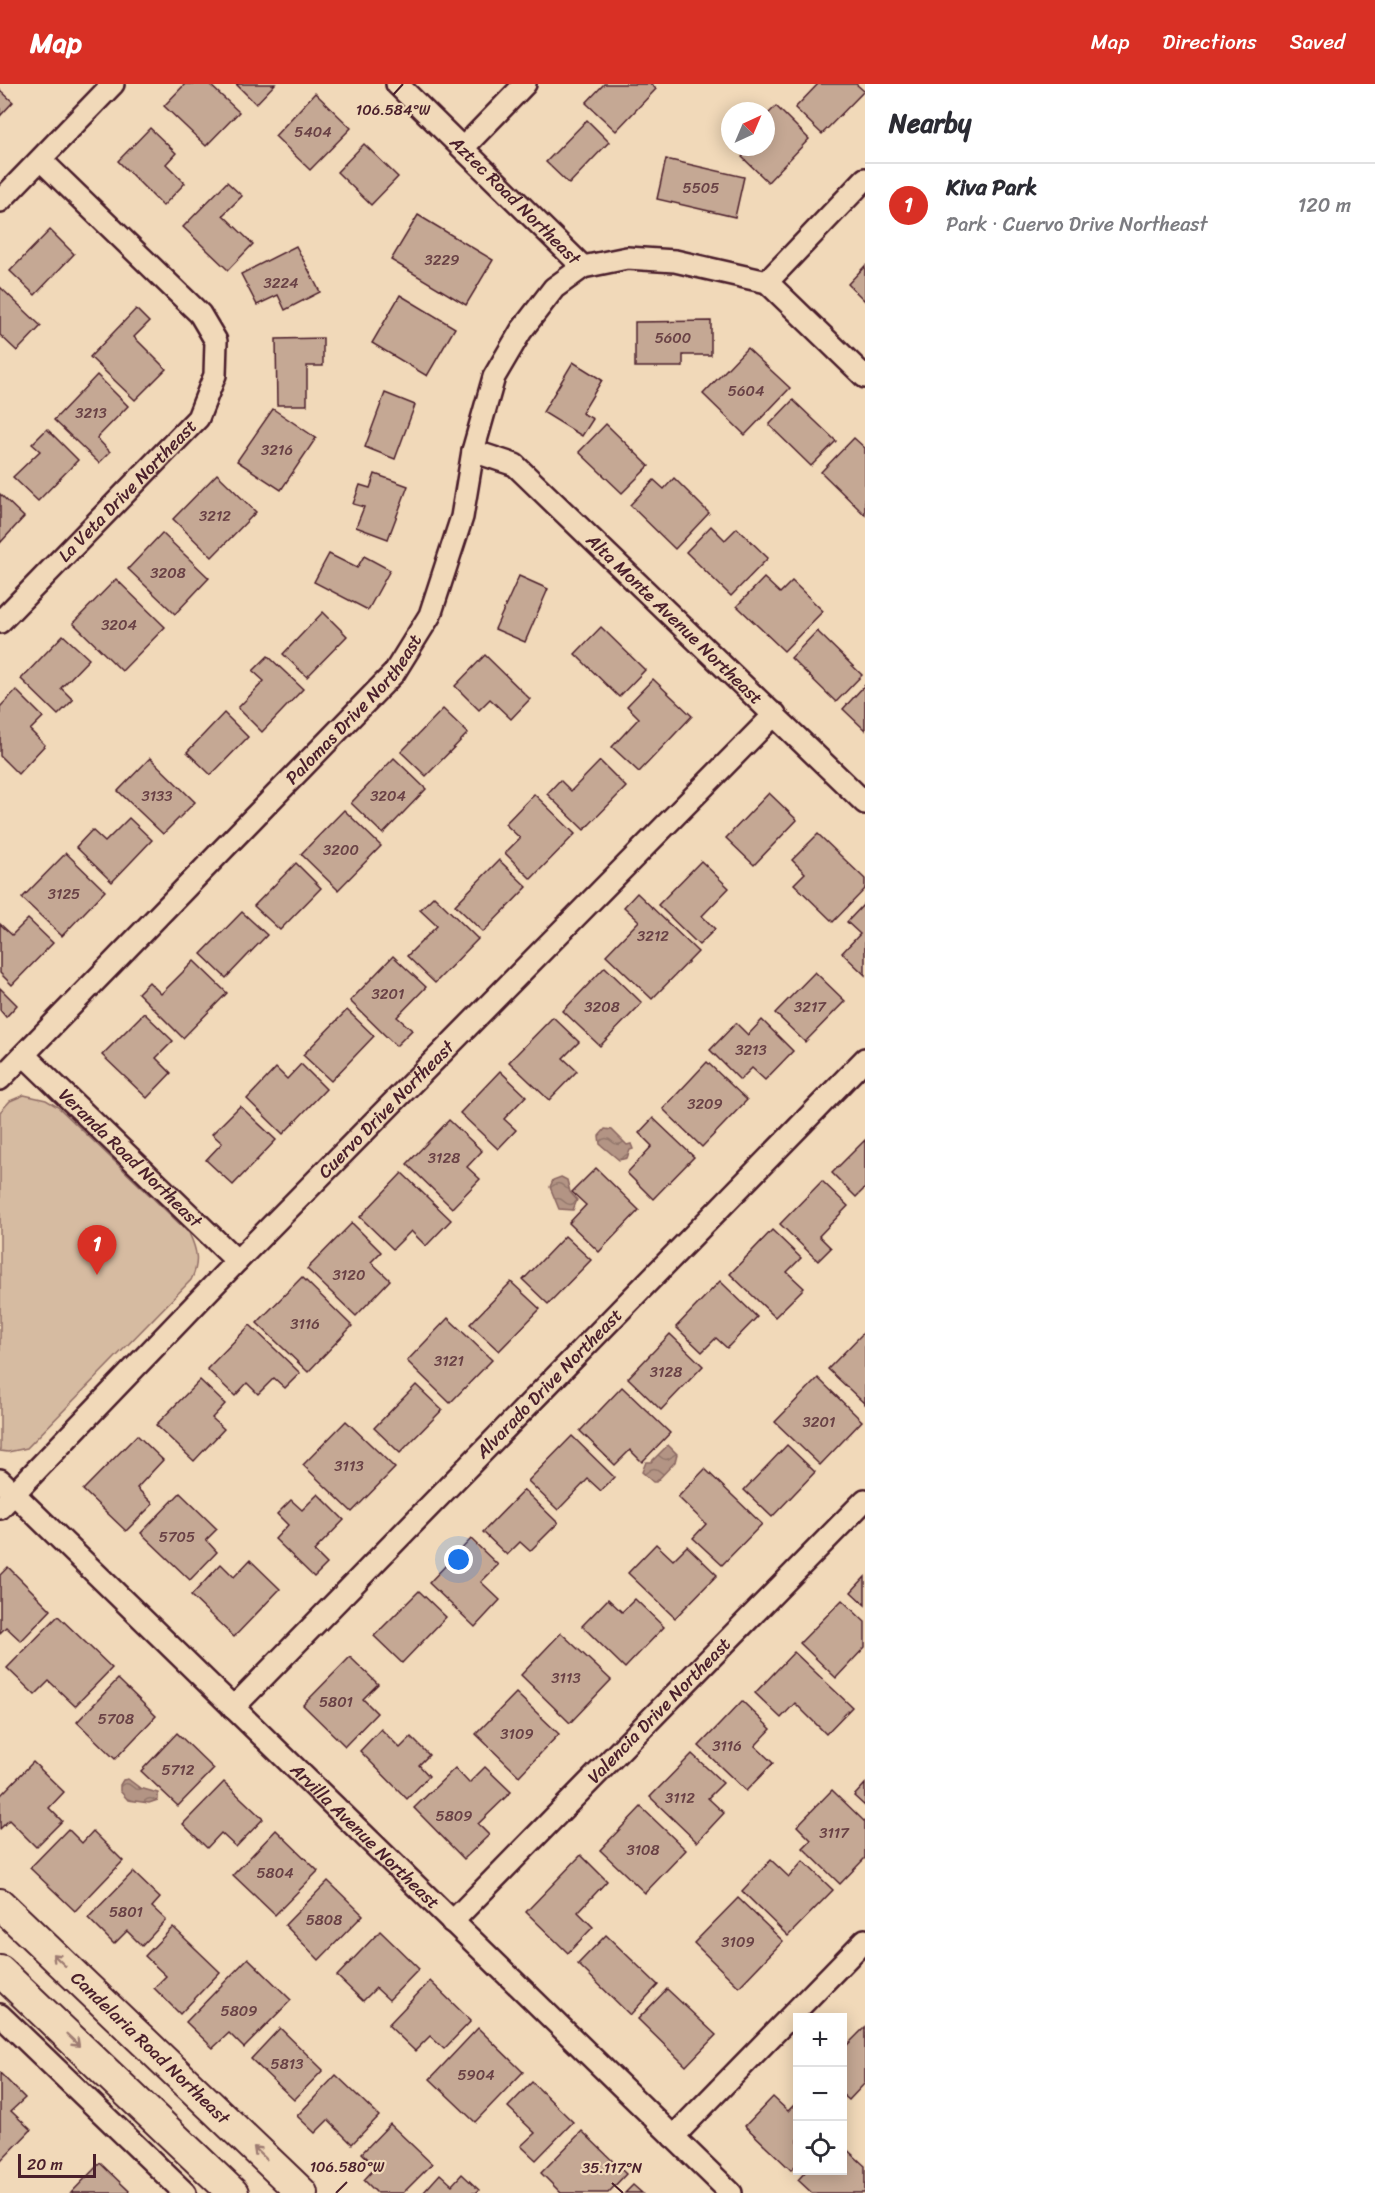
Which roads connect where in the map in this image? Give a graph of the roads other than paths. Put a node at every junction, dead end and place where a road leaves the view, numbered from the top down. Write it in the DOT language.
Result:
graph roads {
  1 [pos="113,84"];
  2 [pos="397,84"];
  3 [pos="525,84"];
  4 [pos="463,148"];
  5 [pos="40,159"];
  6 [pos="865,179"];
  7 [pos="0,201"];
  8 [pos="582,267"];
  9 [pos="767,282"];
  10 [pos="865,377"];
  11 [pos="473,451"];
  12 [pos="0,622"];
  13 [pos="775,714"];
  14 [pos="865,802"];
  15 [pos="24,1055"];
  16 [pos="865,1059"];
  17 [pos="0,1079"];
  18 [pos="237,1261"];
  19 [pos="5,1494"];
  20 [pos="865,1500"];
  21 [pos="233,1708"];
  22 [pos="0,1904"];
  23 [pos="452,1922"];
  24 [pos="865,1940"];
  25 [pos="0,1971"];
  26 [pos="0,2015"];
  27 [pos="673,2137"];
  28 [pos="185,2193"];
  29 [pos="233,2193"];
  30 [pos="302,2193"];
  31 [pos="730,2193"];
  1 -- 5 [label="street"];
  2 -- 4 [label="street, Aztec Road Northeast"];
  3 -- 4 [label="street"];
  4 -- 8 [label="street, Aztec Road Northeast"];
  5 -- 7 [label="street"];
  5 -- 12 [label="street, La Veta Drive Northeast"];
  6 -- 9 [label="street"];
  8 -- 9 [label="street, Aztec Road Northeast"];
  8 -- 11 [label="street, Palomas Drive Northeast"];
  9 -- 10 [label="street"];
  11 -- 13 [label="street, Alta Monte Avenue Northeast"];
  11 -- 15 [label="street, Palomas Drive Northeast"];
  13 -- 14 [label="street, Alta Monte Avenue Northeast"];
  13 -- 18 [label="street, Cuervo Drive Northeast"];
  15 -- 17 [label="street, Palomas Drive Northeast"];
  15 -- 18 [label="street, Veranda Road Northeast"];
  16 -- 21 [label="street, Alvarado Drive Northeast"];
  18 -- 19 [label="street, Cuervo Drive Northeast"];
  19 -- 21 [label="street, Arvilla Avenue Northeast"];
  20 -- 23 [label="street, Valencia Drive Northeast"];
  21 -- 23 [label="street, Arvilla Avenue Northeast"];
  30 -- 22 [label="main road, Candelaria Road Northeast, one-way"];
  23 -- 27 [label="street, Arvilla Avenue Northeast"];
  24 -- 27 [label="street"];
  25 -- 29 [label="main road, one-way"];
  26 -- 28 [label="street"];
  27 -- 31 [label="street, Arvilla Avenue Northeast"];
}
